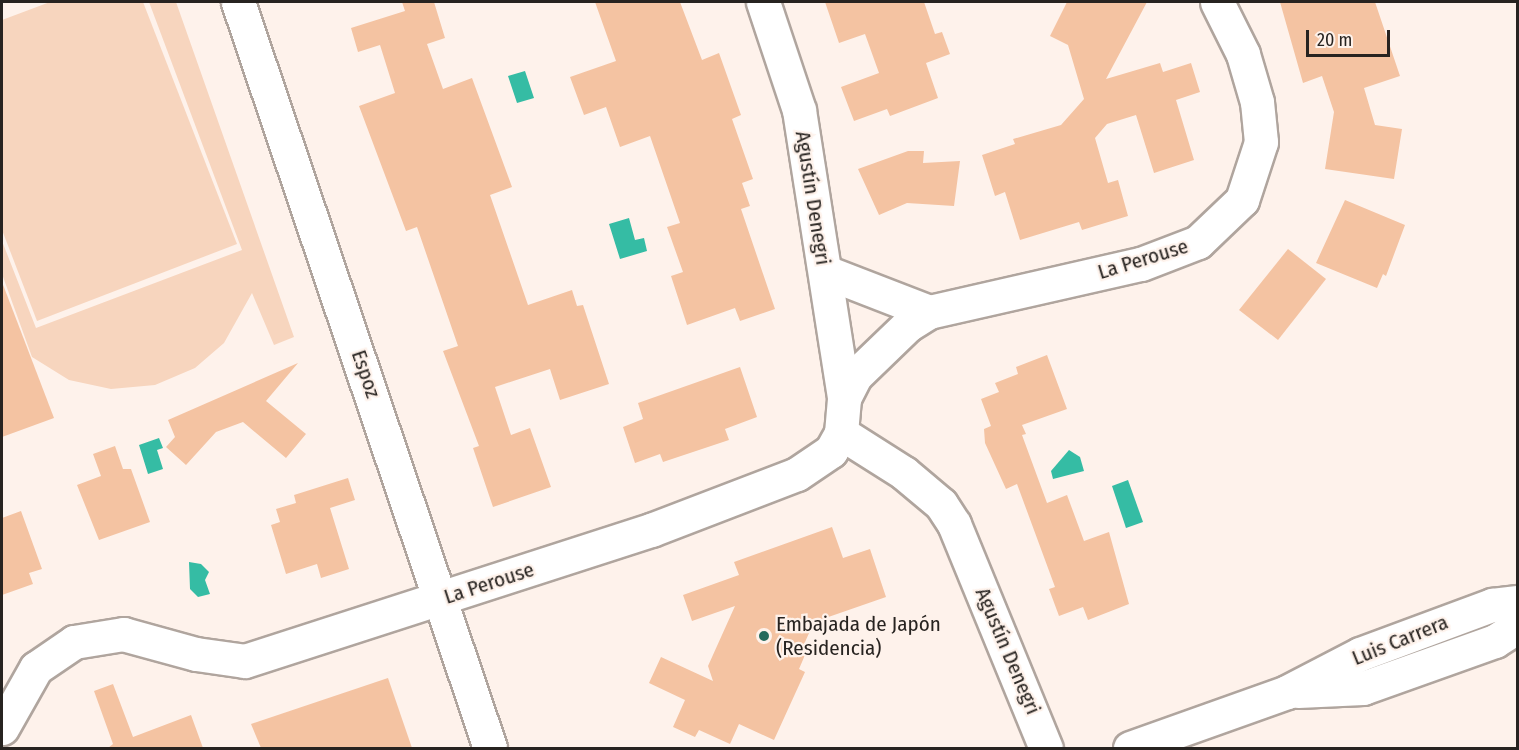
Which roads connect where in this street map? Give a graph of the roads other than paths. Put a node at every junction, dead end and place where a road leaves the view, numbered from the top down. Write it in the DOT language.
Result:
graph roads {
  1 [pos="238,2"];
  2 [pos="763,2"];
  3 [pos="1217,2"];
  4 [pos="826,272"];
  5 [pos="929,312"];
  6 [pos="844,398"];
  7 [pos="841,434"];
  8 [pos="442,598"];
  9 [pos="1518,602"];
  10 [pos="1518,626"];
  11 [pos="1287,692"];
  12 [pos="2,728"];
  13 [pos="1176,740"];
  14 [pos="489,745"];
  15 [pos="1047,748"];
  16 [pos="1130,748"];
  1 -- 8 [label="street, Espoz"];
  2 -- 4 [label="street, Agustín Denegri"];
  3 -- 5 [label="street, La Perouse"];
  4 -- 5 [label="street"];
  4 -- 6 [label="street, Agustín Denegri"];
  5 -- 6 [label="street, La Perouse"];
  6 -- 7 [label="street, La Perouse"];
  7 -- 8 [label="street, La Perouse"];
  7 -- 15 [label="street, Agustín Denegri"];
  8 -- 12 [label="street, La Perouse"];
  8 -- 14 [label="street, Espoz"];
  9 -- 11 [label="street, Luis Carrera"];
  10 -- 11 [label="street, Luis Carrera"];
  11 -- 13 [label="street, Luis Carrera"];
  13 -- 16 [label="street, Luis Carrera"];
}
